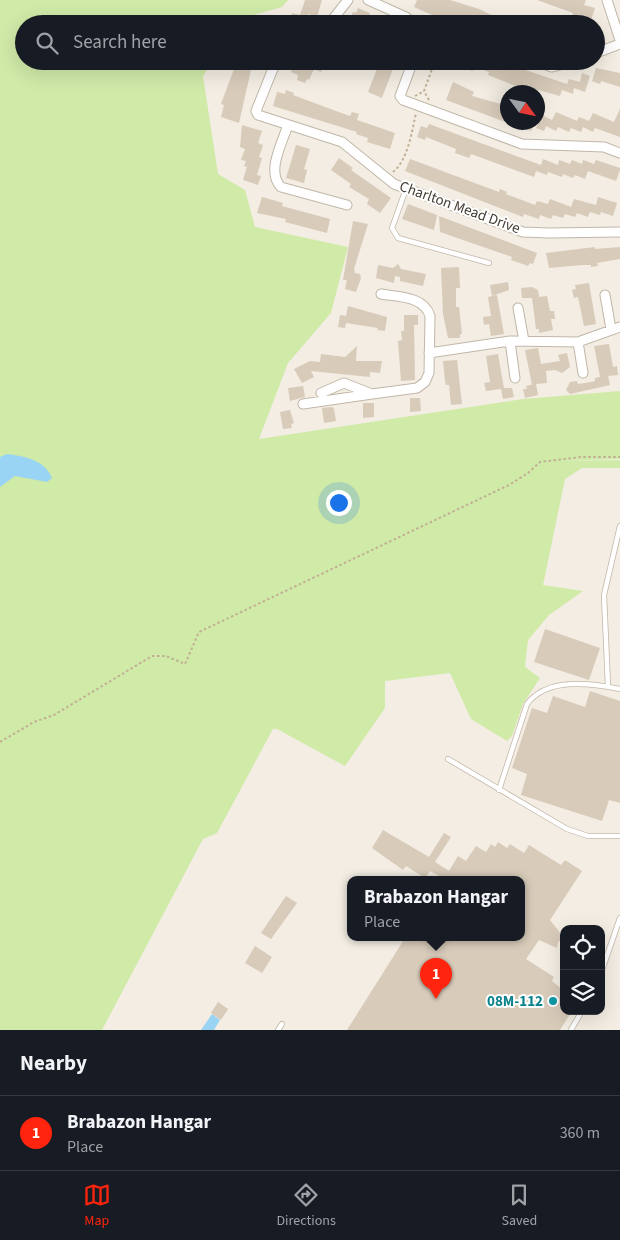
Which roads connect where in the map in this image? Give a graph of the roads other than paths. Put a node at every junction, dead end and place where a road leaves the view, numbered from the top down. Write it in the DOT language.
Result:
graph roads {
  1 [pos="348,0"];
  2 [pos="368,0"];
  3 [pos="607,0"];
  4 [pos="336,15"];
  5 [pos="402,15"];
  6 [pos="620,42"];
  7 [pos="605,49"];
  8 [pos="273,70"];
  9 [pos="410,70"];
  10 [pos="288,125"];
  11 [pos="620,153"];
  12 [pos="406,189"];
  13 [pos="347,205"];
  14 [pos="620,232"];
  15 [pos="489,263"];
  16 [pos="381,294"];
  17 [pos="602,302"];
  18 [pos="518,308"];
  19 [pos="615,328"];
  20 [pos="524,341"];
  21 [pos="510,342"];
  22 [pos="578,342"];
  23 [pos="429,353"];
  24 [pos="580,369"];
  25 [pos="515,378"];
  26 [pos="321,393"];
  27 [pos="372,394"];
  28 [pos="303,404"];
  29 [pos="620,526"];
  30 [pos="608,686"];
  31 [pos="620,689"];
  32 [pos="448,759"];
  33 [pos="499,790"];
  34 [pos="620,836"];
  35 [pos="620,918"];
  36 [pos="602,970"];
  37 [pos="579,1015"];
  38 [pos="282,1024"];
  39 [pos="278,1030"];
  40 [pos="570,1030"];
  1 -- 4 [label="street"];
  2 -- 5 [label="street"];
  3 -- 6 [label="street"];
  6 -- 7 [label="street"];
  8 -- 10 [label="street, Charlton Mead Drive"];
  9 -- 11 [label="street"];
  10 -- 12 [label="street, Charlton Mead Drive"];
  10 -- 13 [label="street"];
  12 -- 14 [label="street, Charlton Mead Drive"];
  12 -- 15 [label="lane"];
  16 -- 23 [label="street"];
  17 -- 19 [label="street"];
  18 -- 20 [label="street"];
  19 -- 22 [label="street"];
  20 -- 21 [label="street"];
  20 -- 22 [label="street"];
  21 -- 23 [label="street"];
  21 -- 25 [label="street"];
  22 -- 24 [label="street"];
  23 -- 27 [label="street"];
  26 -- 27 [label="street"];
  27 -- 28 [label="street"];
  29 -- 30 [label="lane"];
  30 -- 31 [label="lane"];
  30 -- 33 [label="lane"];
  32 -- 33 [label="lane"];
  33 -- 34 [label="lane"];
  35 -- 36 [label="lane"];
  37 -- 40 [label="lane"];
  38 -- 39 [label="lane"];
}
